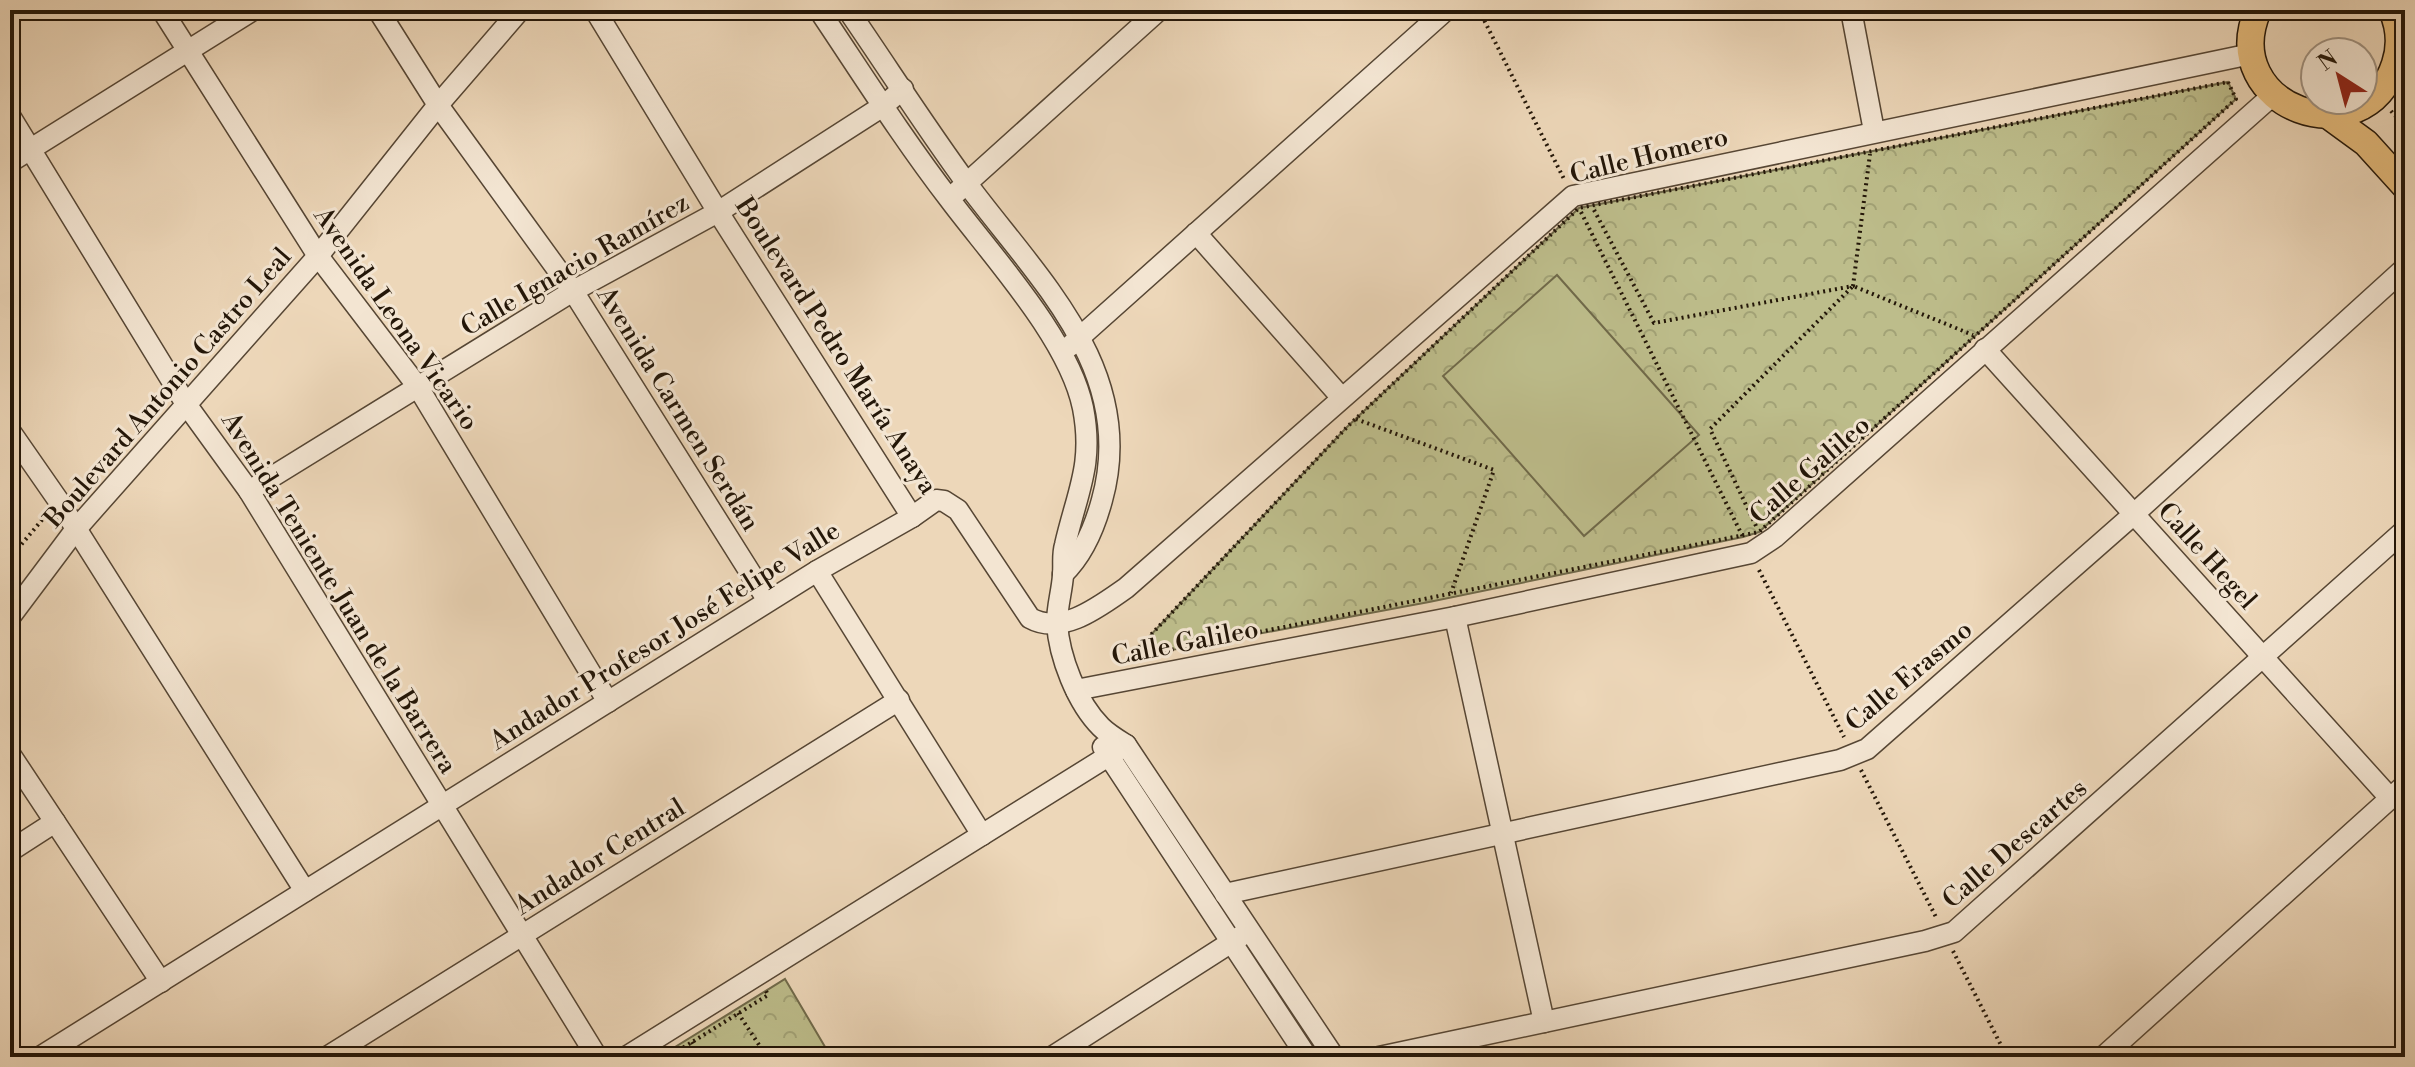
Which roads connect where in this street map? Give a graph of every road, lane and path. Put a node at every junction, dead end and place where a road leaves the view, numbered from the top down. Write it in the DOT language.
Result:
graph roads {
  1 [pos="162,10"];
  2 [pos="253,10"];
  3 [pos="378,10"];
  4 [pos="520,10"];
  5 [pos="595,10"];
  6 [pos="819,10"];
  7 [pos="848,10"];
  8 [pos="1159,10"];
  9 [pos="1446,10"];
  10 [pos="1479,10"];
  11 [pos="1851,10"];
  12 [pos="2392,10"];
  13 [pos="2251,14"];
  14 [pos="187,50"];
  15 [pos="2251,54"];
  16 [pos="2402,61"];
  17 [pos="903,89"];
  18 [pos="2379,92"];
  19 [pos="2273,95"];
  20 [pos="438,105"];
  21 [pos="883,106"];
  22 [pos="2299,110"];
  23 [pos="10,116"];
  24 [pos="2329,116"];
  25 [pos="1872,141"];
  26 [pos="29,149"];
  27 [pos="10,162"];
  28 [pos="967,184"];
  29 [pos="2405,186"];
  30 [pos="949,199"];
  31 [pos="1581,203"];
  32 [pos="718,212"];
  33 [pos="1196,233"];
  34 [pos="318,256"];
  35 [pos="2405,268"];
  36 [pos="1853,286"];
  37 [pos="573,291"];
  38 [pos="1080,338"];
  39 [pos="1980,342"];
  40 [pos="1061,354"];
  41 [pos="418,387"];
  42 [pos="1341,397"];
  43 [pos="186,404"];
  44 [pos="1356,419"];
  45 [pos="10,431"];
  46 [pos="249,491"];
  47 [pos="58,500"];
  48 [pos="2134,514"];
  49 [pos="912,517"];
  50 [pos="76,529"];
  51 [pos="2405,530"];
  52 [pos="1759,532"];
  53 [pos="1751,553"];
  54 [pos="10,558"];
  55 [pos="817,571"];
  56 [pos="1063,574"];
  57 [pos="1451,593"];
  58 [pos="768,601"];
  59 [pos="10,617"];
  60 [pos="1455,617"];
  61 [pos="1057,624"];
  62 [pos="2263,657"];
  63 [pos="1076,690"];
  64 [pos="899,700"];
  65 [pos="608,702"];
  66 [pos="1117,751"];
  67 [pos="10,754"];
  68 [pos="1854,756"];
  69 [pos="2397,791"];
  70 [pos="443,805"];
  71 [pos="55,822"];
  72 [pos="982,835"];
  73 [pos="1502,836"];
  74 [pos="10,851"];
  75 [pos="305,891"];
  76 [pos="1225,894"];
  77 [pos="1249,931"];
  78 [pos="523,936"];
  79 [pos="1945,936"];
  80 [pos="1231,941"];
  81 [pos="161,982"];
  82 [pos="738,1013"];
  83 [pos="1544,1022"];
  84 [pos="692,1042"];
  85 [pos="40,1057"];
  86 [pos="327,1057"];
  87 [pos="597,1057"];
  88 [pos="626,1057"];
  89 [pos="701,1057"];
  90 [pos="767,1057"];
  91 [pos="1052,1057"];
  92 [pos="1307,1057"];
  93 [pos="1334,1057"];
  94 [pos="1379,1057"];
  95 [pos="2007,1057"];
  96 [pos="2103,1057"];
  1 -- 14 [label="street, Avenida Leona Vicario"];
  2 -- 14 [label="street"];
  3 -- 20 [label="street, Avenida Carmen Serdán"];
  4 -- 20 [label="street, Boulevard Antonio Castro Leal"];
  5 -- 32 [label="street, Boulevard Pedro María Anaya"];
  6 -- 21 [label="street"];
  7 -- 17 [label="street"];
  8 -- 28 [label="street"];
  9 -- 33 [label="street"];
  10 -- 31 [label="path"];
  11 -- 25 [label="street"];
  12 -- 16 [label="main road"];
  13 -- 15 [label="main road"];
  14 -- 26 [label="street"];
  14 -- 34 [label="street, Avenida Leona Vicario"];
  15 -- 19 [label="main road"];
  15 -- 25 [label="street, Calle Homero"];
  16 -- 18 [label="main road"];
  17 -- 21 [label="street, Calle Ignacio Ramírez"];
  17 -- 28 [label="street"];
  19 -- 22 [label="main road"];
  19 -- 39 [label="street, Calle Galileo"];
  20 -- 34 [label="street, Boulevard Antonio Castro Leal"];
  20 -- 37 [label="street, Avenida Carmen Serdán"];
  21 -- 30 [label="street"];
  21 -- 32 [label="street, Calle Ignacio Ramírez"];
  23 -- 26 [label="street, Avenida Teniente Juan de la Barrera"];
  24 -- 29 [label="main road"];
  25 -- 31 [label="street, Calle Homero"];
  25 -- 31 [label="path"];
  25 -- 36 [label="path"];
  25 -- 39 [label="path"];
  26 -- 27 [label="street"];
  26 -- 43 [label="street, Avenida Teniente Juan de la Barrera"];
  28 -- 30 [label="street"];
  28 -- 38 [label="street"];
  30 -- 40 [label="street"];
  31 -- 36 [label="path"];
  31 -- 42 [label="street, Calle Homero"];
  31 -- 44 [label="path"];
  31 -- 53 [label="path"];
  32 -- 37 [label="street, Calle Ignacio Ramírez"];
  32 -- 49 [label="street, Boulevard Pedro María Anaya"];
  33 -- 38 [label="street"];
  33 -- 42 [label="street"];
  34 -- 41 [label="street, Avenida Leona Vicario"];
  34 -- 43 [label="street, Boulevard Antonio Castro Leal"];
  35 -- 48 [label="street, Calle Erasmo"];
  36 -- 39 [label="path"];
  36 -- 52 [label="path"];
  37 -- 41 [label="street, Calle Ignacio Ramírez"];
  37 -- 58 [label="street, Avenida Carmen Serdán"];
  38 -- 40 [label="street"];
  38 -- 56 [label="street"];
  39 -- 48 [label="street, Calle Hegel"];
  39 -- 52 [label="path"];
  39 -- 53 [label="street, Calle Galileo"];
  40 -- 56 [label="street"];
  41 -- 46 [label="street, Calle Ignacio Ramírez"];
  41 -- 65 [label="street, Avenida Leona Vicario"];
  42 -- 61 [label="street, Calle Homero"];
  43 -- 46 [label="street, Avenida Teniente Juan de la Barrera"];
  43 -- 50 [label="street, Boulevard Antonio Castro Leal"];
  44 -- 57 [label="path"];
  44 -- 57 [label="path"];
  45 -- 47 [label="street"];
  46 -- 70 [label="street, Avenida Teniente Juan de la Barrera"];
  47 -- 50 [label="street"];
  47 -- 54 [label="path"];
  48 -- 62 [label="street, Calle Hegel"];
  48 -- 68 [label="street, Calle Erasmo"];
  49 -- 55 [label="street, Andador Profesor José Felipe Valle"];
  49 -- 61 [label="street, Boulevard Pedro María Anaya"];
  50 -- 59 [label="street, Boulevard Antonio Castro Leal"];
  50 -- 75 [label="street"];
  51 -- 62 [label="street, Calle Descartes"];
  52 -- 57 [label="path"];
  53 -- 60 [label="street, Calle Galileo"];
  53 -- 68 [label="path"];
  55 -- 58 [label="street, Andador Profesor José Felipe Valle"];
  55 -- 64 [label="street"];
  56 -- 61 [label="street"];
  58 -- 65 [label="street, Andador Profesor José Felipe Valle"];
  60 -- 63 [label="street, Calle Galileo"];
  60 -- 73 [label="street"];
  61 -- 63 [label="street"];
  62 -- 69 [label="street, Calle Hegel"];
  62 -- 79 [label="street, Calle Descartes"];
  63 -- 66 [label="street"];
  64 -- 72 [label="street"];
  64 -- 78 [label="street, Andador Central"];
  65 -- 70 [label="street, Andador Profesor José Felipe Valle"];
  66 -- 72 [label="street"];
  66 -- 76 [label="street"];
  66 -- 80 [label="street"];
  67 -- 71 [label="street"];
  68 -- 73 [label="street, Calle Erasmo"];
  68 -- 79 [label="path"];
  69 -- 96 [label="street"];
  70 -- 75 [label="street, Andador Profesor José Felipe Valle"];
  70 -- 78 [label="street, Avenida Teniente Juan de la Barrera"];
  71 -- 74 [label="street"];
  71 -- 81 [label="street"];
  72 -- 88 [label="street"];
  73 -- 76 [label="street, Calle Erasmo"];
  73 -- 83 [label="street"];
  75 -- 81 [label="street, Andador Profesor José Felipe Valle"];
  76 -- 77 [label="street"];
  77 -- 80 [label="street"];
  77 -- 93 [label="street"];
  78 -- 86 [label="street, Andador Central"];
  78 -- 87 [label="street, Avenida Teniente Juan de la Barrera"];
  79 -- 83 [label="street, Calle Descartes"];
  79 -- 95 [label="path"];
  80 -- 91 [label="street"];
  80 -- 92 [label="street"];
  81 -- 85 [label="street, Andador Profesor José Felipe Valle"];
  82 -- 90 [label="path"];
  83 -- 94 [label="street, Calle Descartes"];
  84 -- 89 [label="path"];
}
